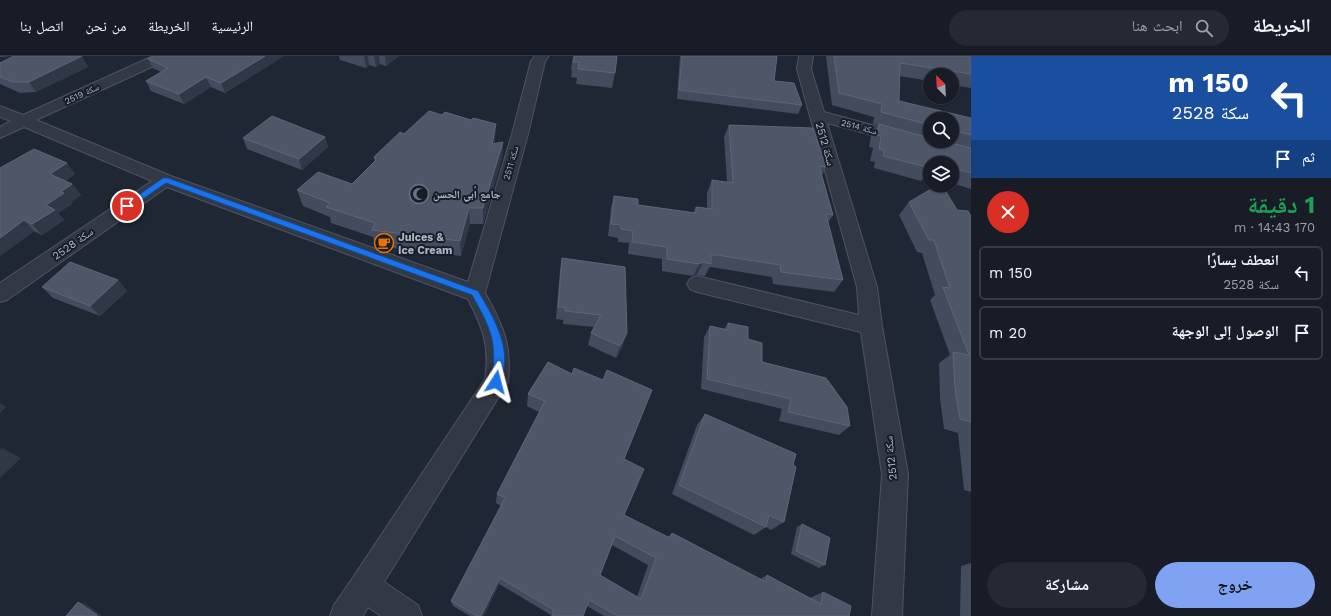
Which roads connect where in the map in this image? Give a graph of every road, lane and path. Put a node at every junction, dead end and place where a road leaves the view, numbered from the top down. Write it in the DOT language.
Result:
graph roads {
  1 [pos="164,56"];
  2 [pos="542,56"];
  3 [pos="806,56"];
  4 [pos="0,112"];
  5 [pos="817,115"];
  6 [pos="24,120"];
  7 [pos="0,133"];
  8 [pos="917,142"];
  9 [pos="165,180"];
  10 [pos="697,284"];
  11 [pos="475,293"];
  12 [pos="0,294"];
  13 [pos="871,326"];
  14 [pos="364,586"];
  15 [pos="345,616"];
  16 [pos="407,616"];
  17 [pos="887,616"];
  1 -- 6 [label="street, سكة 2519"];
  2 -- 11 [label="street, سكة 2511"];
  3 -- 5 [label="street, سكة 2512"];
  4 -- 6 [label="street"];
  5 -- 8 [label="street, سكة 2514"];
  5 -- 13 [label="street, سكة 2512"];
  6 -- 7 [label="street, سكة 2519"];
  6 -- 9 [label="street"];
  9 -- 11 [label="street"];
  9 -- 12 [label="street, سكة 2528"];
  10 -- 13 [label="street"];
  11 -- 14 [label="street"];
  13 -- 17 [label="street, سكة 2512"];
  14 -- 15 [label="street"];
  14 -- 16 [label="street"];
}
